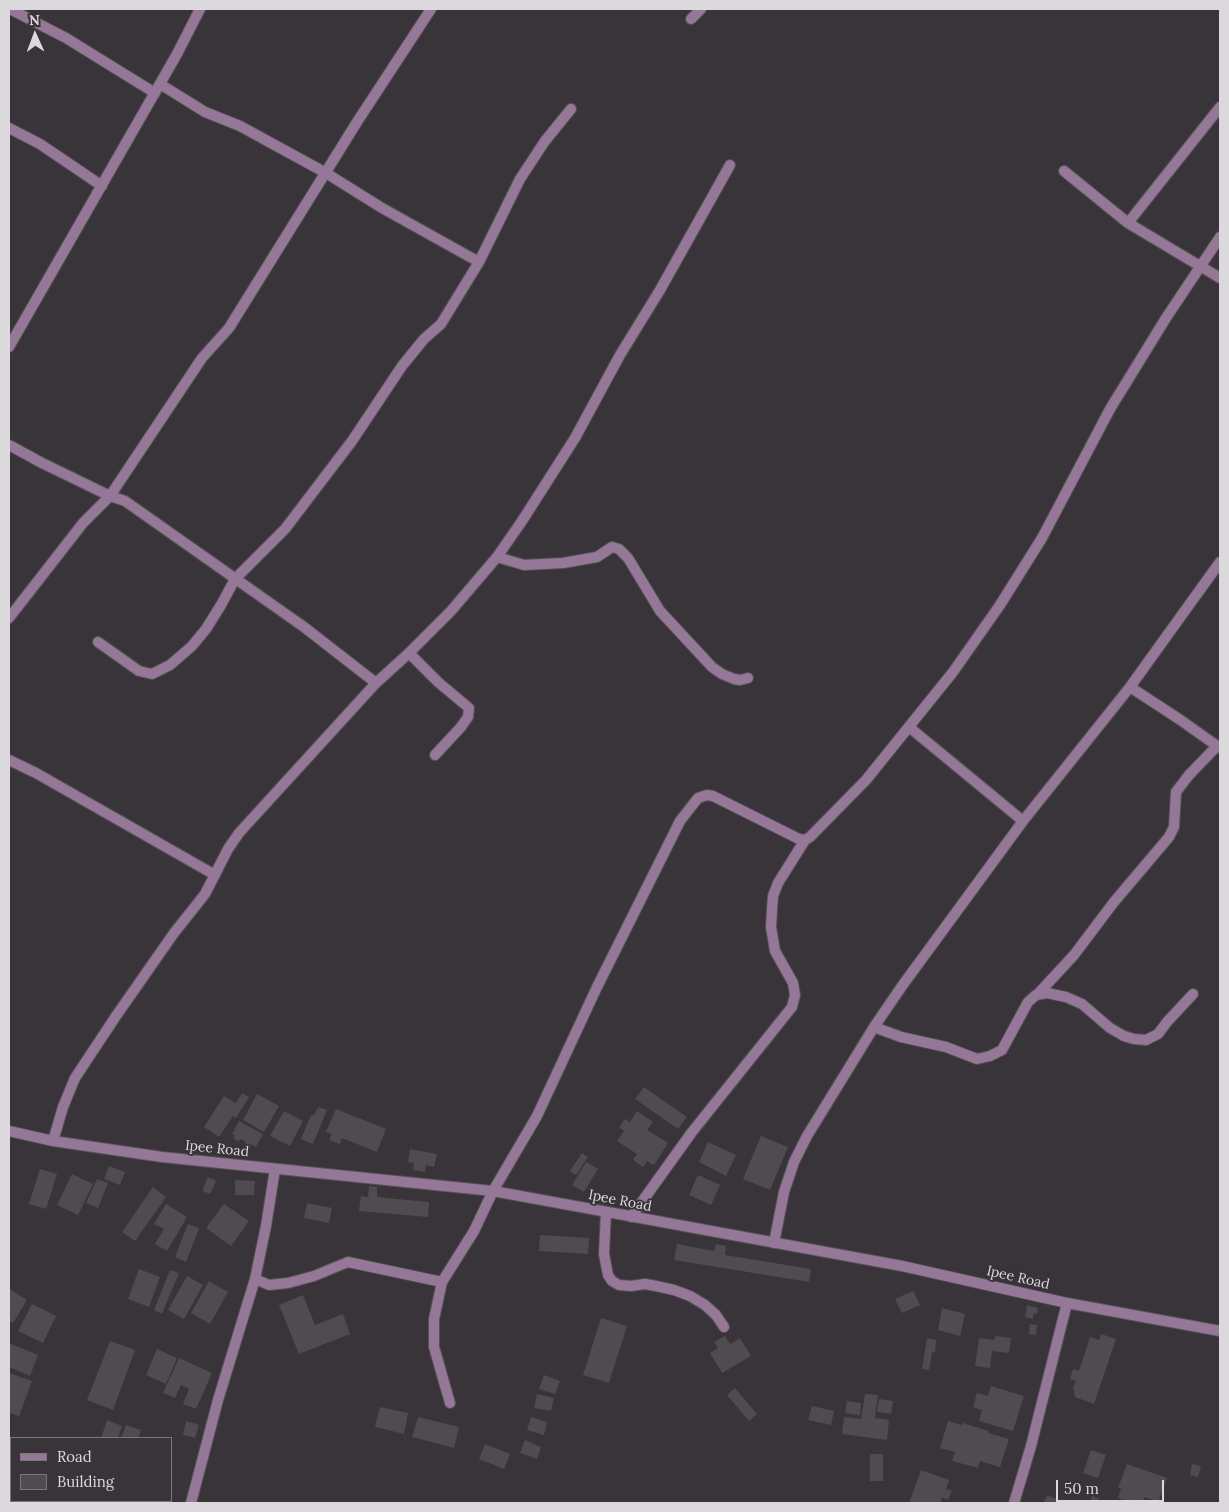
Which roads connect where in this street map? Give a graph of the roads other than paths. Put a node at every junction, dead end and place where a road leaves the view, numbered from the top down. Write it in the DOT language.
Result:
graph roads {
  1 [pos="10,9"];
  2 [pos="200,9"];
  3 [pos="431,9"];
  4 [pos="701,9"];
  5 [pos="691,19"];
  6 [pos="160,84"];
  7 [pos="155,93"];
  8 [pos="1220,107"];
  9 [pos="571,109"];
  10 [pos="9,128"];
  11 [pos="730,165"];
  12 [pos="1064,171"];
  13 [pos="326,173"];
  14 [pos="102,186"];
  15 [pos="1128,223"];
  16 [pos="1220,237"];
  17 [pos="479,262"];
  18 [pos="1200,265"];
  19 [pos="1220,278"];
  20 [pos="9,347"];
  21 [pos="9,445"];
  22 [pos="110,496"];
  23 [pos="497,557"];
  24 [pos="1220,562"];
  25 [pos="235,579"];
  26 [pos="9,618"];
  27 [pos="98,642"];
  28 [pos="409,653"];
  29 [pos="748,678"];
  30 [pos="376,683"];
  31 [pos="1130,687"];
  32 [pos="909,727"];
  33 [pos="1219,747"];
  34 [pos="435,755"];
  35 [pos="9,760"];
  36 [pos="1023,821"];
  37 [pos="806,840"];
  38 [pos="215,875"];
  39 [pos="1193,994"];
  40 [pos="1036,995"];
  41 [pos="874,1027"];
  42 [pos="9,1131"];
  43 [pos="53,1141"];
  44 [pos="275,1170"];
  45 [pos="493,1191"];
  46 [pos="606,1212"];
  47 [pos="632,1217"];
  48 [pos="774,1243"];
  49 [pos="255,1279"];
  50 [pos="442,1282"];
  51 [pos="1067,1303"];
  52 [pos="724,1327"];
  53 [pos="1220,1331"];
  54 [pos="450,1403"];
  55 [pos="195,1502"];
  56 [pos="1014,1503"];
  1 -- 7 [label="street"];
  2 -- 6 [label="street"];
  3 -- 13 [label="street"];
  4 -- 5 [label="street"];
  6 -- 7 [label="street"];
  6 -- 13 [label="street"];
  7 -- 14 [label="street"];
  8 -- 15 [label="street"];
  9 -- 17 [label="street"];
  10 -- 14 [label="street"];
  11 -- 23 [label="street"];
  12 -- 15 [label="street"];
  13 -- 17 [label="street"];
  13 -- 22 [label="street"];
  14 -- 20 [label="street"];
  15 -- 18 [label="street"];
  16 -- 18 [label="street"];
  17 -- 25 [label="street"];
  18 -- 19 [label="street"];
  18 -- 32 [label="street"];
  21 -- 22 [label="street"];
  22 -- 25 [label="street"];
  22 -- 26 [label="street"];
  23 -- 28 [label="street"];
  23 -- 29 [label="street"];
  24 -- 31 [label="street"];
  25 -- 27 [label="street"];
  25 -- 30 [label="street"];
  28 -- 30 [label="street"];
  28 -- 34 [label="street"];
  30 -- 38 [label="street"];
  31 -- 33 [label="street"];
  31 -- 36 [label="street"];
  32 -- 36 [label="street"];
  32 -- 37 [label="street"];
  33 -- 40 [label="street"];
  35 -- 38 [label="street"];
  36 -- 41 [label="street"];
  37 -- 45 [label="street"];
  37 -- 47 [label="street"];
  38 -- 43 [label="street"];
  39 -- 40 [label="street"];
  40 -- 41 [label="street"];
  41 -- 48 [label="street"];
  42 -- 43 [label="street, Ipee Road"];
  43 -- 44 [label="street, Ipee Road"];
  44 -- 45 [label="street, Ipee Road"];
  44 -- 49 [label="street"];
  45 -- 46 [label="street, Ipee Road"];
  45 -- 50 [label="street"];
  46 -- 47 [label="street, Ipee Road"];
  46 -- 52 [label="street"];
  47 -- 48 [label="street, Ipee Road"];
  48 -- 51 [label="street, Ipee Road"];
  49 -- 50 [label="street"];
  49 -- 55 [label="street"];
  50 -- 54 [label="street"];
  51 -- 53 [label="street, Ipee Road"];
  51 -- 56 [label="street"];
}
